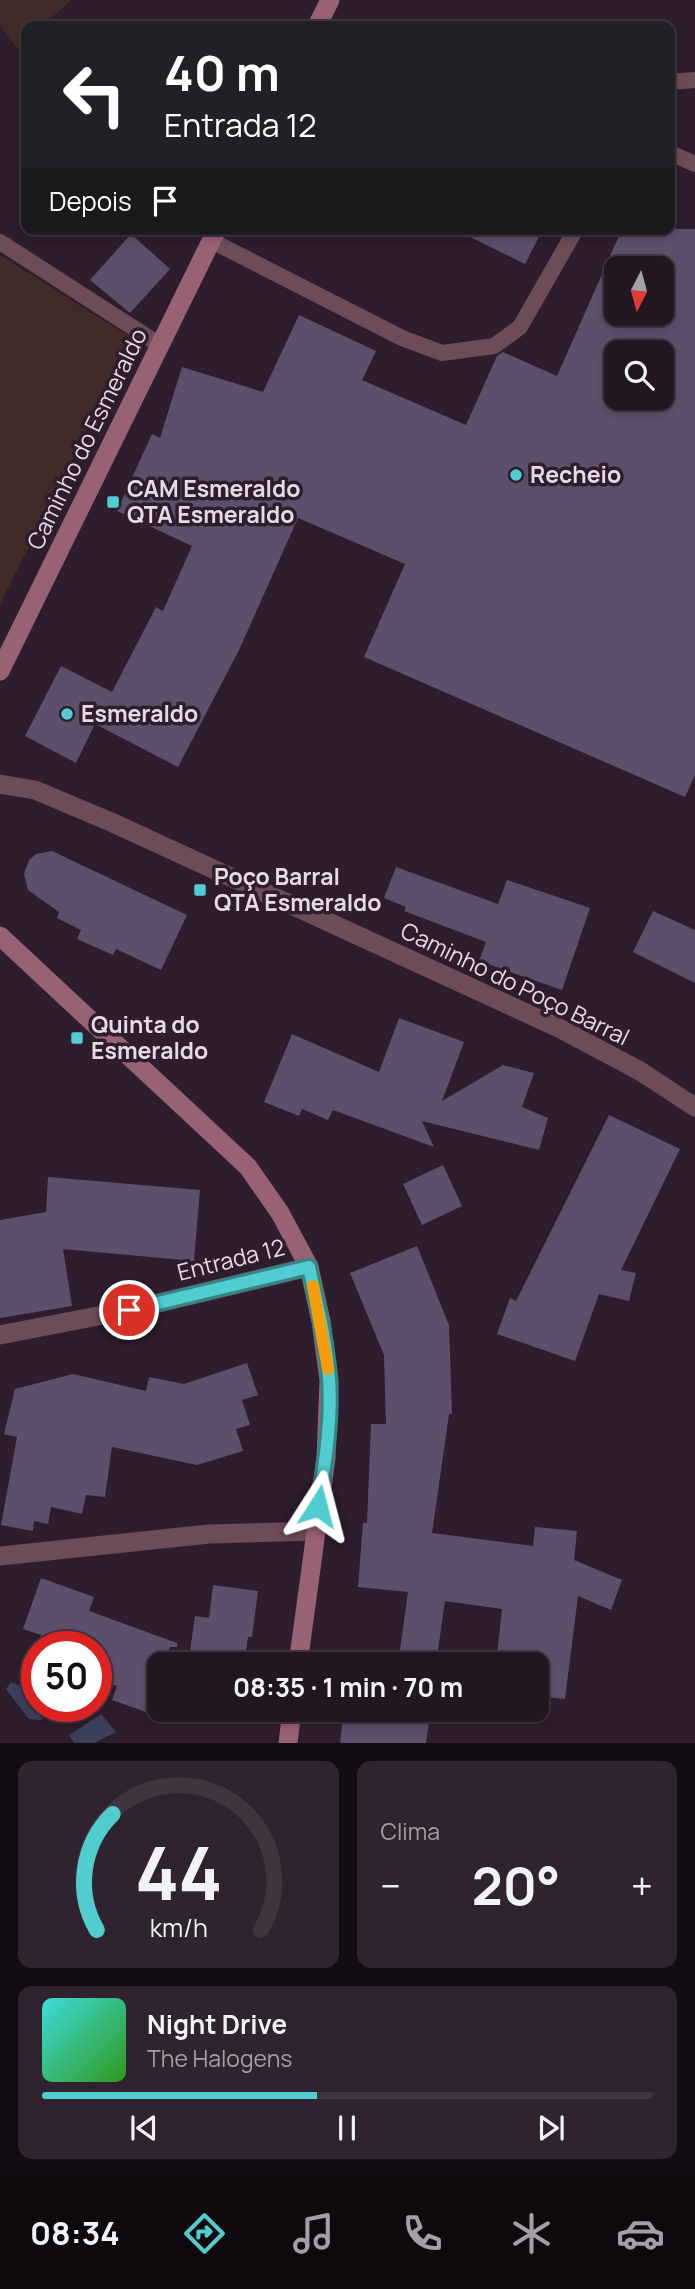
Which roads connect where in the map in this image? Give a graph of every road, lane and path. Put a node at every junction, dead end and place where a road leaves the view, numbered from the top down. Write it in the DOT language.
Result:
graph roads {
  1 [pos="330,0"];
  2 [pos="320,21"];
  3 [pos="695,80"];
  4 [pos="675,82"];
  5 [pos="675,155"];
  6 [pos="695,164"];
  7 [pos="214,235"];
  8 [pos="573,235"];
  9 [pos="0,242"];
  10 [pos="160,345"];
  11 [pos="0,671"];
  12 [pos="0,784"];
  13 [pos="0,936"];
  14 [pos="695,1107"];
  15 [pos="309,1267"];
  16 [pos="0,1335"];
  17 [pos="315,1531"];
  18 [pos="0,1556"];
  19 [pos="300,1652"];
  20 [pos="291,1722"];
  21 [pos="288,1743"];
  1 -- 2 [label="main road"];
  3 -- 4 [label="lane"];
  5 -- 6 [label="lane"];
  7 -- 8 [label="lane"];
  7 -- 10 [label="main road, Caminho do Esmeraldo"];
  9 -- 10 [label="lane"];
  10 -- 11 [label="main road, Caminho do Esmeraldo"];
  12 -- 14 [label="street, Caminho do Poço Barral"];
  13 -- 15 [label="main road"];
  15 -- 16 [label="street, Entrada 12"];
  15 -- 17 [label="main road"];
  17 -- 18 [label="street"];
  17 -- 19 [label="main road"];
  20 -- 21 [label="main road"];
}
